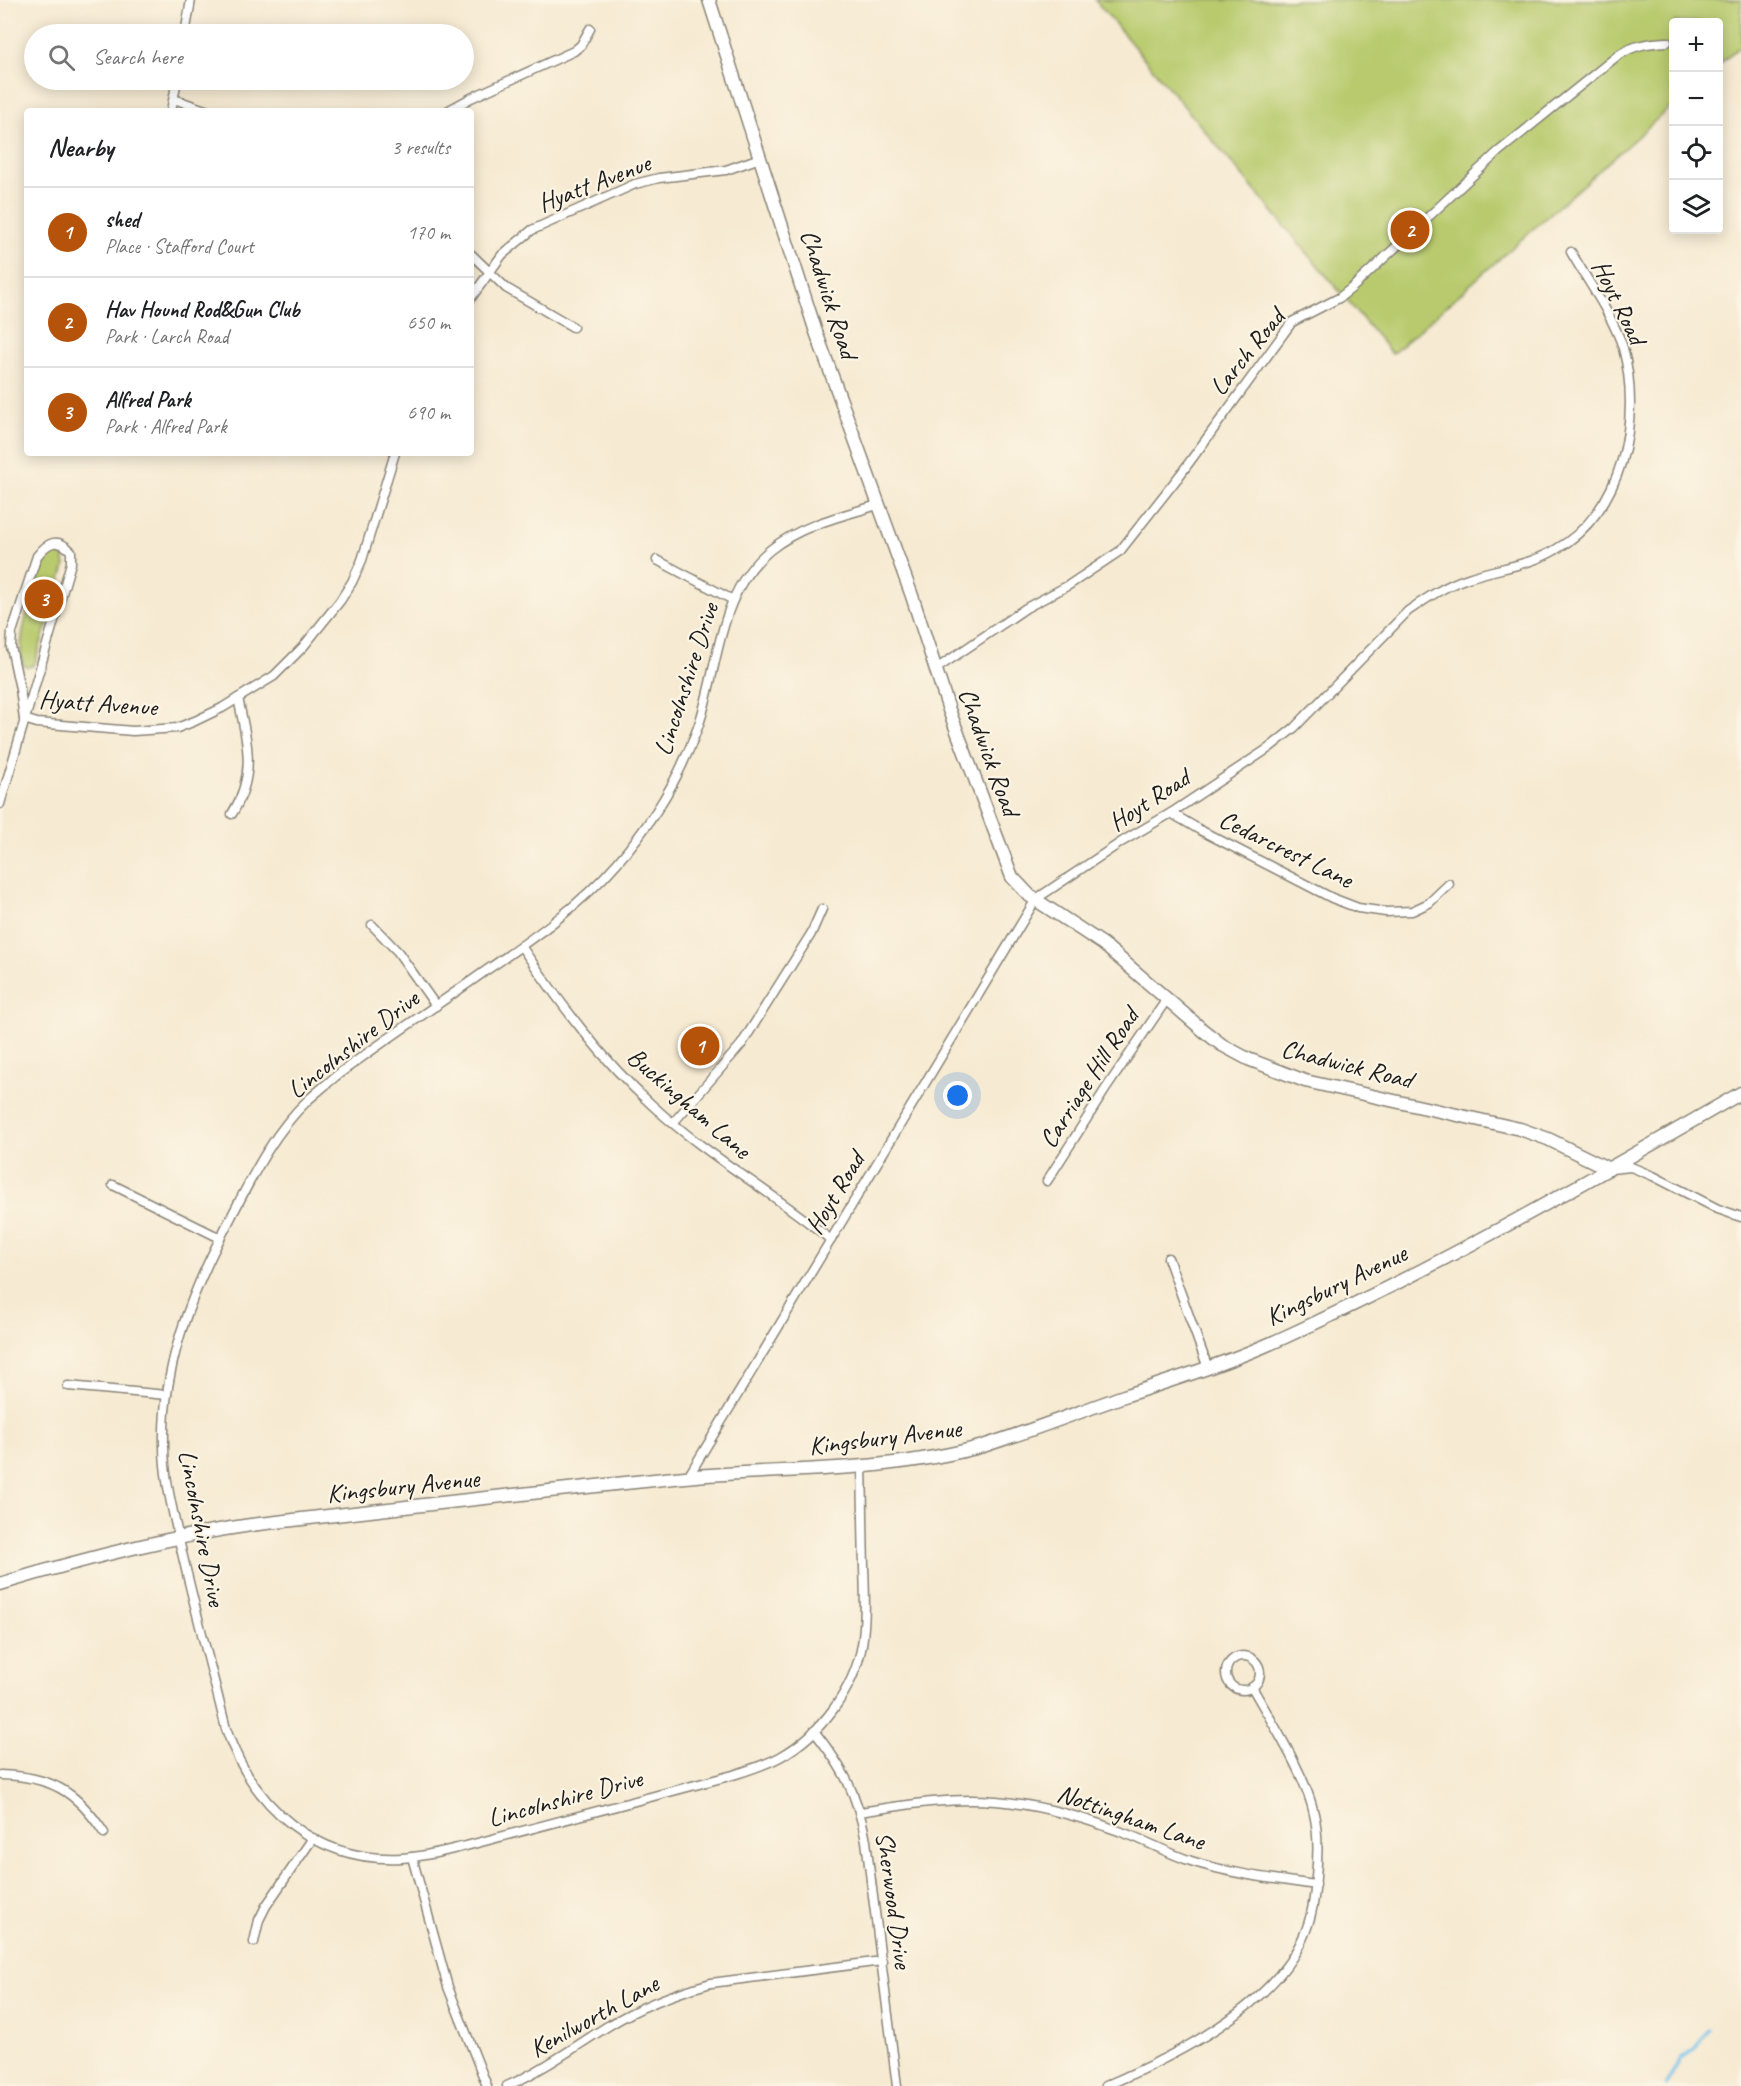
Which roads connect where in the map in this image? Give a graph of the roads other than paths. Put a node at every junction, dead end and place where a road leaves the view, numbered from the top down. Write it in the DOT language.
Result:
graph roads {
  1 [pos="191,0"];
  2 [pos="709,0"];
  3 [pos="187,24"];
  4 [pos="590,29"];
  5 [pos="1667,42"];
  6 [pos="175,90"];
  7 [pos="174,99"];
  8 [pos="172,108"];
  9 [pos="200,108"];
  10 [pos="453,108"];
  11 [pos="760,158"];
  12 [pos="1571,252"];
  13 [pos="474,257"];
  14 [pos="489,271"];
  15 [pos="474,293"];
  16 [pos="573,327"];
  17 [pos="394,456"];
  18 [pos="878,505"];
  19 [pos="657,560"];
  20 [pos="733,600"];
  21 [pos="936,669"];
  22 [pos="238,698"];
  23 [pos="24,719"];
  24 [pos="0,804"];
  25 [pos="1171,813"];
  26 [pos="232,814"];
  27 [pos="1449,884"];
  28 [pos="1036,899"];
  29 [pos="822,909"];
  30 [pos="372,925"];
  31 [pos="521,946"];
  32 [pos="1167,999"];
  33 [pos="436,1006"];
  34 [pos="1741,1092"];
  35 [pos="673,1123"];
  36 [pos="1609,1169"];
  37 [pos="1047,1181"];
  38 [pos="112,1185"];
  39 [pos="1741,1216"];
  40 [pos="220,1238"];
  41 [pos="831,1240"];
  42 [pos="1168,1258"];
  43 [pos="1208,1368"];
  44 [pos="68,1386"];
  45 [pos="167,1395"];
  46 [pos="862,1466"];
  47 [pos="688,1477"];
  48 [pos="179,1537"];
  49 [pos="0,1584"];
  50 [pos="1252,1687"];
  51 [pos="814,1731"];
  52 [pos="0,1775"];
  53 [pos="860,1812"];
  54 [pos="104,1833"];
  55 [pos="314,1838"];
  56 [pos="412,1857"];
  57 [pos="1316,1885"];
  58 [pos="254,1942"];
  59 [pos="882,1961"];
  60 [pos="487,2086"];
  61 [pos="507,2086"];
  62 [pos="897,2086"];
  63 [pos="1106,2086"];
  1 -- 3 [label="street"];
  2 -- 11 [label="main road, Chadwick Road"];
  4 -- 10 [label="street"];
  5 -- 21 [label="street, Larch Road"];
  6 -- 7 [label="street"];
  7 -- 8 [label="street"];
  7 -- 9 [label="street"];
  11 -- 14 [label="street, Hyatt Avenue"];
  11 -- 18 [label="main road, Chadwick Road"];
  12 -- 25 [label="street, Hoyt Road"];
  13 -- 14 [label="street"];
  14 -- 15 [label="street, Hyatt Avenue"];
  14 -- 16 [label="street"];
  17 -- 22 [label="street, Hyatt Avenue"];
  18 -- 20 [label="street, Lincolnshire Drive"];
  18 -- 21 [label="main road, Chadwick Road"];
  19 -- 20 [label="street"];
  20 -- 31 [label="street, Lincolnshire Drive"];
  21 -- 28 [label="main road, Chadwick Road"];
  22 -- 23 [label="street, Hyatt Avenue"];
  22 -- 26 [label="street"];
  23 -- 23 [label="street"];
  23 -- 24 [label="street, Hyatt Avenue"];
  25 -- 27 [label="street, Cedarcrest Lane"];
  25 -- 28 [label="street, Hoyt Road"];
  28 -- 32 [label="main road, Chadwick Road"];
  28 -- 41 [label="street, Hoyt Road"];
  29 -- 35 [label="street"];
  30 -- 33 [label="street"];
  31 -- 33 [label="street, Lincolnshire Drive"];
  31 -- 35 [label="street, Buckingham Lane"];
  32 -- 36 [label="main road, Chadwick Road"];
  32 -- 37 [label="street, Carriage Hill Road"];
  33 -- 40 [label="street, Lincolnshire Drive"];
  34 -- 36 [label="main road, Kingsbury Avenue"];
  35 -- 41 [label="street, Buckingham Lane"];
  36 -- 39 [label="street"];
  36 -- 43 [label="main road, Kingsbury Avenue"];
  38 -- 40 [label="street"];
  40 -- 45 [label="street, Lincolnshire Drive"];
  41 -- 47 [label="street, Hoyt Road"];
  42 -- 43 [label="street"];
  43 -- 46 [label="main road, Kingsbury Avenue"];
  44 -- 45 [label="street"];
  45 -- 48 [label="street, Lincolnshire Drive"];
  46 -- 47 [label="main road, Kingsbury Avenue"];
  46 -- 51 [label="street, Lincolnshire Drive"];
  47 -- 48 [label="main road, Kingsbury Avenue"];
  48 -- 49 [label="main road, Kingsbury Avenue"];
  48 -- 55 [label="street, Lincolnshire Drive"];
  50 -- 50 [label="street"];
  50 -- 57 [label="street"];
  51 -- 53 [label="street, Sherwood Drive"];
  51 -- 56 [label="street, Lincolnshire Drive"];
  52 -- 54 [label="street"];
  53 -- 57 [label="street, Nottingham Lane"];
  53 -- 59 [label="street, Sherwood Drive"];
  55 -- 56 [label="street, Lincolnshire Drive"];
  55 -- 58 [label="street"];
  56 -- 60 [label="street"];
  57 -- 63 [label="street"];
  59 -- 61 [label="street, Kenilworth Lane"];
  59 -- 62 [label="street, Sherwood Drive"];
}
